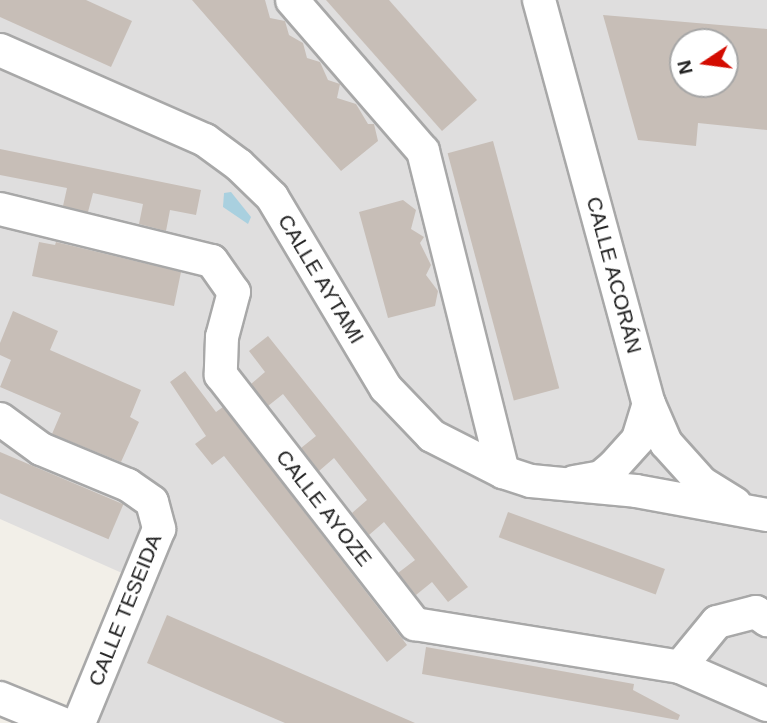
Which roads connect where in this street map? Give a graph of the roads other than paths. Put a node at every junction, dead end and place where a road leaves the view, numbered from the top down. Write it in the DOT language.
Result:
graph roads {
  1 [pos="292,0"];
  2 [pos="539,0"];
  3 [pos="0,50"];
  4 [pos="0,209"];
  5 [pos="649,404"];
  6 [pos="0,419"];
  7 [pos="503,472"];
  8 [pos="559,485"];
  9 [pos="758,513"];
  10 [pos="767,620"];
  11 [pos="680,667"];
  12 [pos="0,698"];
  13 [pos="767,705"];
  14 [pos="61,723"];
  15 [pos="79,723"];
  1 -- 7 [label="street"];
  2 -- 5 [label="street, CALLE ACORÁN"];
  3 -- 7 [label="street, CALLE AYTAMI"];
  4 -- 11 [label="street, CALLE AYOZE"];
  5 -- 8 [label="street"];
  5 -- 9 [label="street, CALLE ACORÁN"];
  6 -- 15 [label="street, CALLE TESEIDA"];
  7 -- 8 [label="street, CALLE AYTAMI"];
  8 -- 9 [label="street, CALLE AYTAMI"];
  10 -- 11 [label="street"];
  11 -- 13 [label="street, CALLE AYOZE"];
  12 -- 14 [label="street"];
}
